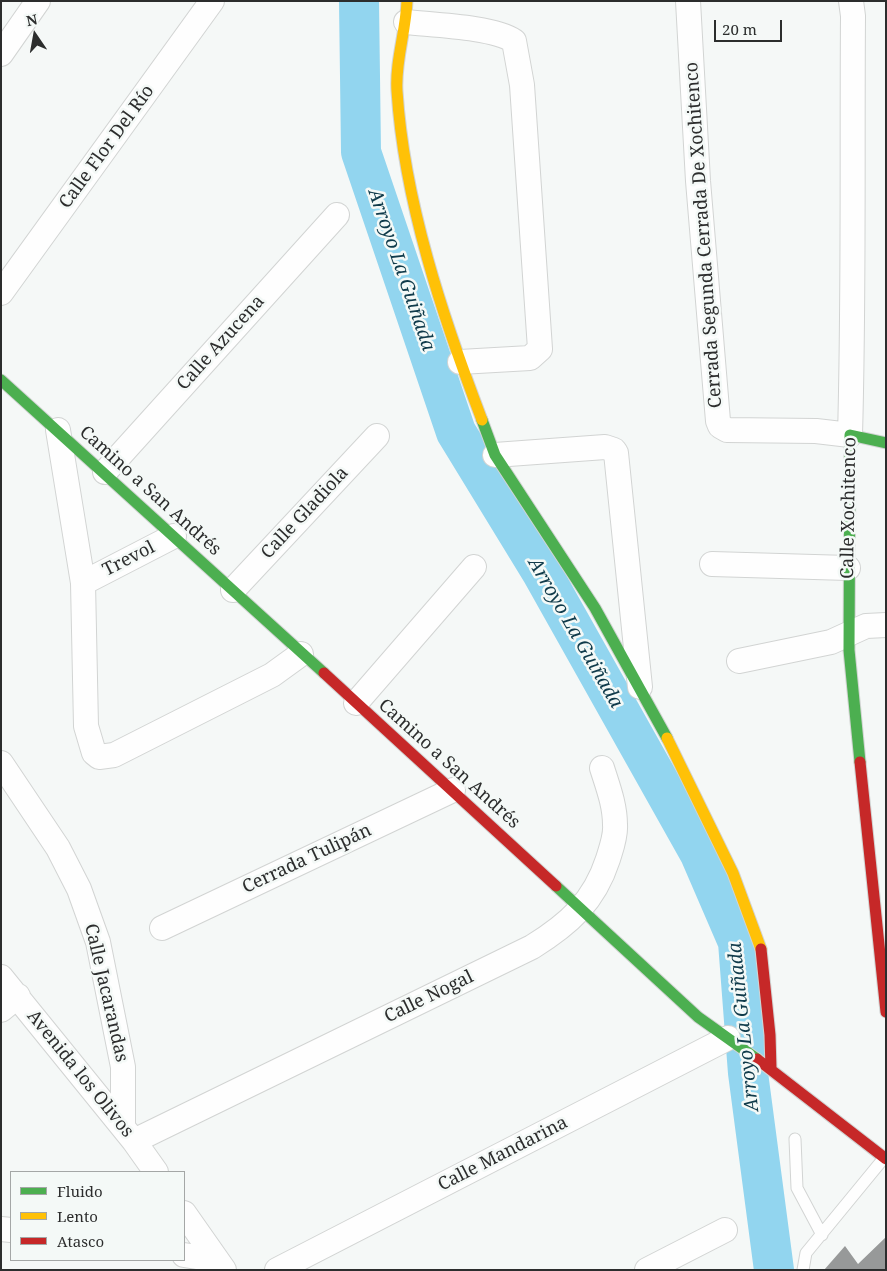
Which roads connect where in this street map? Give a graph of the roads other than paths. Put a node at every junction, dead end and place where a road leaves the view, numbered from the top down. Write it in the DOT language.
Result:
graph roads {
  1 [pos="38,1"];
  2 [pos="212,1"];
  3 [pos="688,1"];
  4 [pos="851,1"];
  5 [pos="407,12"];
  6 [pos="1,54"];
  7 [pos="337,215"];
  8 [pos="1,293"];
  9 [pos="460,362"];
  10 [pos="1,380"];
  11 [pos="58,430"];
  12 [pos="850,435"];
  13 [pos="376,436"];
  14 [pos="886,444"];
  15 [pos="495,455"];
  16 [pos="105,472"];
  17 [pos="174,536"];
  18 [pos="712,564"];
  19 [pos="474,567"];
  20 [pos="848,568"];
  21 [pos="83,583"];
  22 [pos="233,590"];
  23 [pos="886,625"];
  24 [pos="849,633"];
  25 [pos="301,654"];
  26 [pos="739,661"];
  27 [pos="640,687"];
  28 [pos="356,703"];
  29 [pos="1,763"];
  30 [pos="602,768"];
  31 [pos="453,790"];
  32 [pos="581,909"];
  33 [pos="162,928"];
  34 [pos="1,977"];
  35 [pos="884,982"];
  36 [pos="6,1009"];
  37 [pos="886,1012"];
  38 [pos="730,1040"];
  39 [pos="766,1065"];
  40 [pos="129,1134"];
  41 [pos="795,1139"];
  42 [pos="885,1157"];
  43 [pos="155,1171"];
  44 [pos="185,1214"];
  45 [pos="725,1230"];
  46 [pos="822,1235"];
  47 [pos="185,1255"];
  48 [pos="220,1265"];
  49 [pos="277,1270"];
  50 [pos="647,1270"];
  51 [pos="803,1270"];
  1 -- 6 [label="street"];
  2 -- 8 [label="street, Calle Flor Del Río"];
  3 -- 12 [label="street, Cerrada Segunda Cerrada De Xochitenco"];
  4 -- 12 [label="street, Calle Xochitenco"];
  5 -- 9 [label="street"];
  5 -- 9 [label="street"];
  7 -- 16 [label="street, Calle Azucena"];
  9 -- 15 [label="street"];
  10 -- 11 [label="street, Camino a San Andrés"];
  11 -- 16 [label="street, Camino a San Andrés"];
  11 -- 21 [label="street"];
  12 -- 14 [label="street"];
  12 -- 20 [label="street, Calle Xochitenco"];
  13 -- 22 [label="street, Calle Gladiola"];
  15 -- 27 [label="street"];
  15 -- 27 [label="street"];
  16 -- 17 [label="street, Camino a San Andrés"];
  17 -- 21 [label="street, Trevol"];
  17 -- 22 [label="street, Camino a San Andrés"];
  18 -- 20 [label="street"];
  19 -- 28 [label="street"];
  20 -- 24 [label="street, Calle Xochitenco"];
  21 -- 25 [label="street"];
  22 -- 25 [label="street, Camino a San Andrés"];
  23 -- 24 [label="street"];
  24 -- 26 [label="street"];
  24 -- 35 [label="street, Calle Xochitenco"];
  25 -- 28 [label="street, Camino a San Andrés"];
  27 -- 39 [label="street"];
  28 -- 31 [label="street, Camino a San Andrés"];
  29 -- 40 [label="street, Calle Jacarandas"];
  30 -- 32 [label="street, Calle Nogal"];
  31 -- 32 [label="street, Camino a San Andrés"];
  31 -- 33 [label="street, Cerrada Tulipán"];
  32 -- 38 [label="street, Camino a San Andrés"];
  32 -- 40 [label="street, Calle Nogal"];
  34 -- 36 [label="street, Avenida los Olivos"];
  35 -- 37 [label="street, Calle Xochitenco"];
  36 -- 40 [label="street, Avenida los Olivos"];
  38 -- 39 [label="street, Camino a San Andrés"];
  38 -- 49 [label="street, Calle Mandarina"];
  39 -- 42 [label="street, Camino a San Andrés"];
  40 -- 43 [label="street, Avenida los Olivos"];
  41 -- 46 [label="lane"];
  42 -- 46 [label="lane"];
  44 -- 48 [label="street"];
  45 -- 50 [label="street"];
  46 -- 51 [label="lane"];
  47 -- 48 [label="street"];
}
